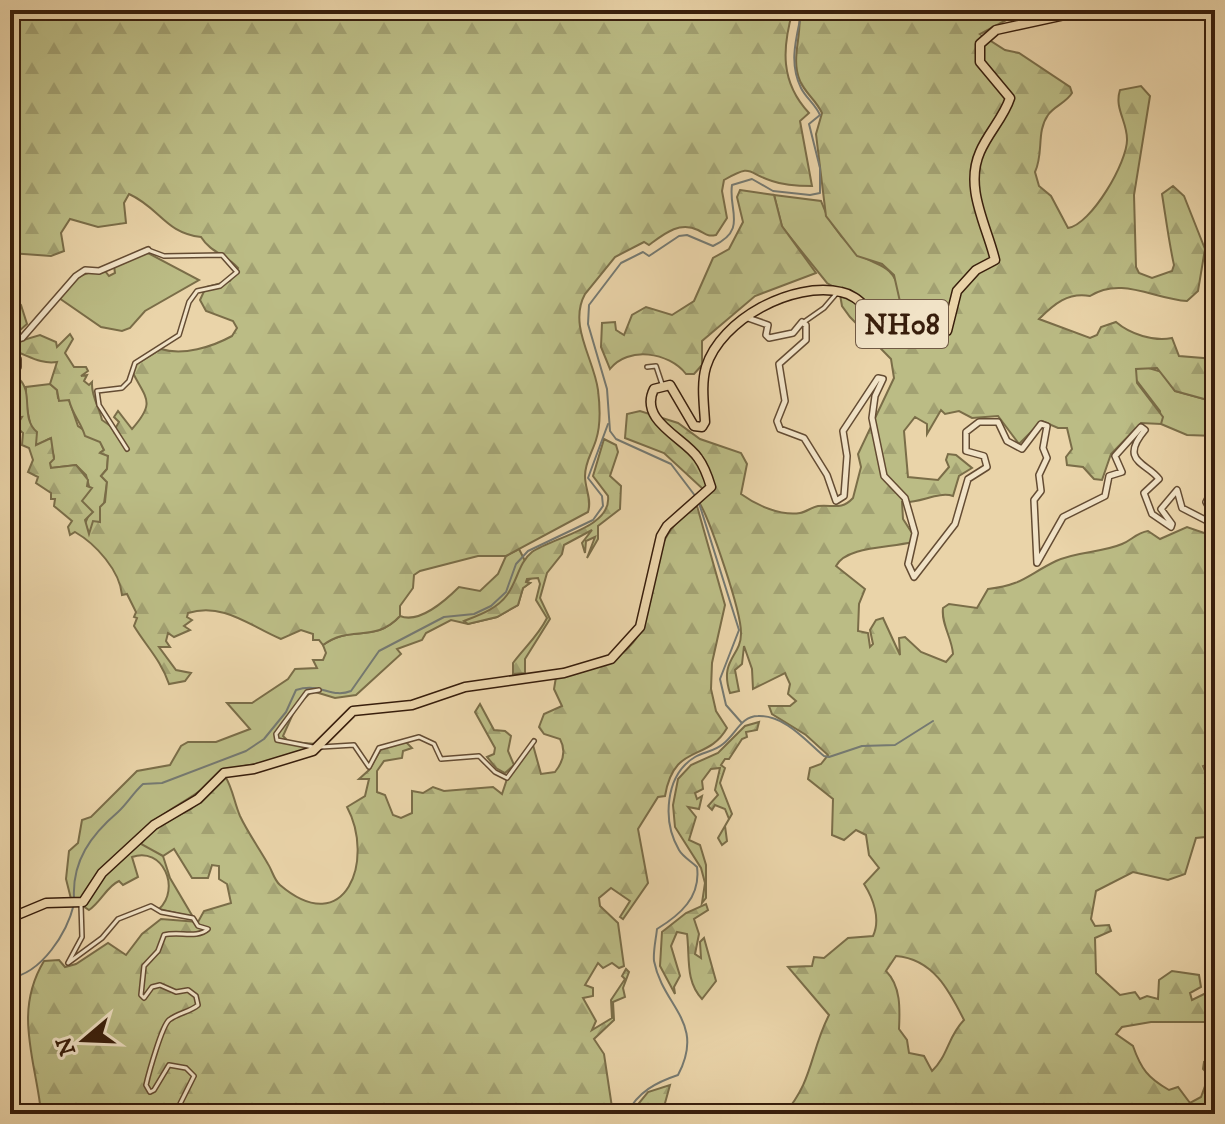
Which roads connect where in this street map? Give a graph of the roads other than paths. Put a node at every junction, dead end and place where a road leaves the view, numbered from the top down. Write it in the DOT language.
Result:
graph roads {
  1 [pos="1088,10"];
  2 [pos="148,250"];
  3 [pos="838,291"];
  4 [pos="748,318"];
  5 [pos="804,322"];
  6 [pos="10,342"];
  7 [pos="10,353"];
  8 [pos="647,367"];
  9 [pos="10,376"];
  10 [pos="662,384"];
  11 [pos="127,449"];
  12 [pos="1215,485"];
  13 [pos="1215,518"];
  14 [pos="1215,525"];
  15 [pos="319,690"];
  16 [pos="534,741"];
  17 [pos="320,747"];
  18 [pos="79,902"];
  19 [pos="10,918"];
  20 [pos="213,1114"];
  1 -- 3 [label="main road, NH08"];
  2 -- 6 [label="street"];
  2 -- 11 [label="street"];
  3 -- 4 [label="main road, NH08"];
  3 -- 5 [label="street"];
  4 -- 5 [label="street"];
  4 -- 10 [label="main road, NH08"];
  5 -- 14 [label="street"];
  7 -- 9 [label="street"];
  8 -- 10 [label="street"];
  10 -- 17 [label="main road"];
  12 -- 13 [label="street"];
  15 -- 17 [label="street"];
  16 -- 17 [label="street"];
  17 -- 18 [label="main road"];
  18 -- 19 [label="main road"];
  18 -- 20 [label="street"];
}
